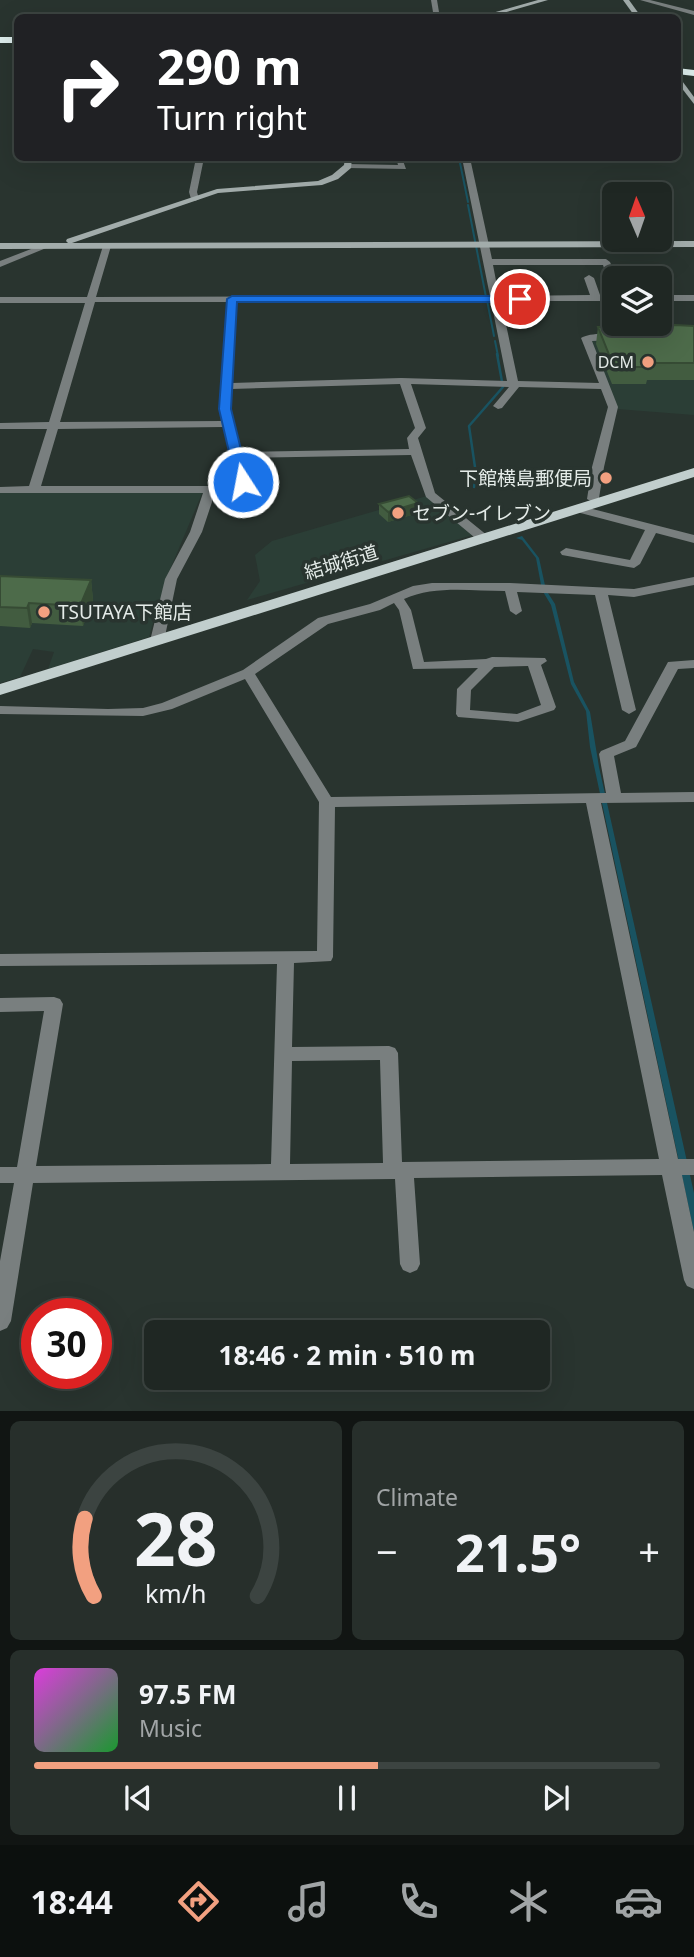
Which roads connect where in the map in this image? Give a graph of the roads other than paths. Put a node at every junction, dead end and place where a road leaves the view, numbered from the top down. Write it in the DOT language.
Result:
graph roads {
  1 [pos="545,0"];
  2 [pos="643,0"];
  3 [pos="665,5"];
  4 [pos="694,8"];
  5 [pos="694,13"];
  6 [pos="492,14"];
  7 [pos="681,81"];
  8 [pos="694,102"];
  9 [pos="199,161"];
  10 [pos="400,161"];
  11 [pos="466,161"];
  12 [pos="348,162"];
  13 [pos="195,199"];
  14 [pos="694,244"];
  15 [pos="479,245"];
  16 [pos="593,245"];
  17 [pos="51,246"];
  18 [pos="107,246"];
  19 [pos="0,247"];
  20 [pos="488,262"];
  21 [pos="599,262"];
  22 [pos="0,264"];
  23 [pos="608,266"];
  24 [pos="589,278"];
  25 [pos="596,298"];
  26 [pos="602,298"];
  27 [pos="672,298"];
  28 [pos="694,298"];
  29 [pos="232,299"];
  30 [pos="495,299"];
  31 [pos="0,300"];
  32 [pos="90,300"];
  33 [pos="628,337"];
  34 [pos="405,381"];
  35 [pos="507,385"];
  36 [pos="227,386"];
  37 [pos="605,386"];
  38 [pos="498,406"];
  39 [pos="229,425"];
  40 [pos="0,426"];
  41 [pos="52,426"];
  42 [pos="415,452"];
  43 [pos="239,455"];
  44 [pos="694,472"];
  45 [pos="0,489"];
  46 [pos="210,489"];
  47 [pos="34,491"];
  48 [pos="597,502"];
  49 [pos="577,509"];
  50 [pos="652,528"];
  51 [pos="484,539"];
  52 [pos="694,539"];
  53 [pos="566,552"];
  54 [pos="694,581"];
  55 [pos="510,587"];
  56 [pos="601,591"];
  57 [pos="397,598"];
  58 [pos="516,611"];
  59 [pos="157,641"];
  60 [pos="492,661"];
  61 [pos="694,664"];
  62 [pos="247,673"];
  63 [pos="0,690"];
  64 [pos="0,710"];
  65 [pos="629,710"];
  66 [pos="694,797"];
  67 [pos="603,798"];
  68 [pos="327,802"];
  69 [pos="286,957"];
  70 [pos="0,960"];
  71 [pos="0,1005"];
  72 [pos="283,1054"];
  73 [pos="683,1167"];
  74 [pos="399,1170"];
  75 [pos="280,1171"];
  76 [pos="0,1175"];
  77 [pos="27,1175"];
  78 [pos="410,1264"];
  79 [pos="694,1280"];
  80 [pos="0,1321"];
  1 -- 6 [label="street"];
  2 -- 3 [label="street"];
  3 -- 4 [label="street"];
  3 -- 5 [label="street"];
  7 -- 8 [label="street"];
  9 -- 13 [label="street"];
  10 -- 12 [label="street"];
  11 -- 15 [label="street"];
  12 -- 13 [label="street"];
  13 -- 17 [label="street"];
  14 -- 16 [label="street"];
  15 -- 16 [label="street"];
  15 -- 18 [label="street"];
  15 -- 20 [label="street"];
  16 -- 21 [label="street"];
  17 -- 18 [label="street"];
  17 -- 19 [label="street"];
  17 -- 22 [label="street"];
  18 -- 32 [label="street"];
  20 -- 21 [label="street"];
  20 -- 30 [label="street"];
  21 -- 23 [label="street"];
  24 -- 25 [label="street"];
  25 -- 26 [label="street"];
  25 -- 30 [label="street"];
  27 -- 28 [label="street"];
  29 -- 30 [label="street"];
  29 -- 32 [label="street"];
  29 -- 36 [label="street"];
  30 -- 35 [label="street"];
  31 -- 32 [label="street"];
  32 -- 41 [label="street"];
  33 -- 37 [label="street"];
  34 -- 35 [label="street"];
  34 -- 36 [label="street"];
  34 -- 42 [label="street"];
  35 -- 37 [label="street"];
  35 -- 38 [label="street"];
  36 -- 39 [label="street"];
  37 -- 48 [label="street"];
  39 -- 41 [label="street"];
  39 -- 43 [label="street"];
  40 -- 41 [label="street"];
  41 -- 47 [label="street"];
  42 -- 43 [label="street"];
  42 -- 51 [label="street"];
  43 -- 46 [label="street"];
  44 -- 48 [label="main road, 結城街道"];
  45 -- 47 [label="street"];
  46 -- 47 [label="street"];
  46 -- 59 [label="street"];
  48 -- 49 [label="main road, 結城街道"];
  49 -- 50 [label="street"];
  49 -- 51 [label="main road, 結城街道"];
  50 -- 52 [label="street"];
  50 -- 53 [label="street"];
  51 -- 59 [label="main road, 結城街道"];
  54 -- 56 [label="street"];
  55 -- 56 [label="street"];
  55 -- 57 [label="street"];
  55 -- 58 [label="street"];
  56 -- 65 [label="street"];
  57 -- 60 [label="street"];
  57 -- 62 [label="street"];
  59 -- 63 [label="main road, 結城街道"];
  60 -- 60 [label="street"];
  61 -- 67 [label="street"];
  62 -- 64 [label="street"];
  62 -- 68 [label="street"];
  66 -- 67 [label="street"];
  67 -- 68 [label="street"];
  67 -- 73 [label="street"];
  68 -- 69 [label="street"];
  69 -- 70 [label="street"];
  69 -- 72 [label="street"];
  71 -- 77 [label="street"];
  72 -- 74 [label="street"];
  72 -- 75 [label="street"];
  73 -- 74 [label="street"];
  73 -- 79 [label="street"];
  74 -- 75 [label="street"];
  74 -- 78 [label="street"];
  75 -- 77 [label="street"];
  76 -- 77 [label="street"];
  77 -- 80 [label="street"];
}
